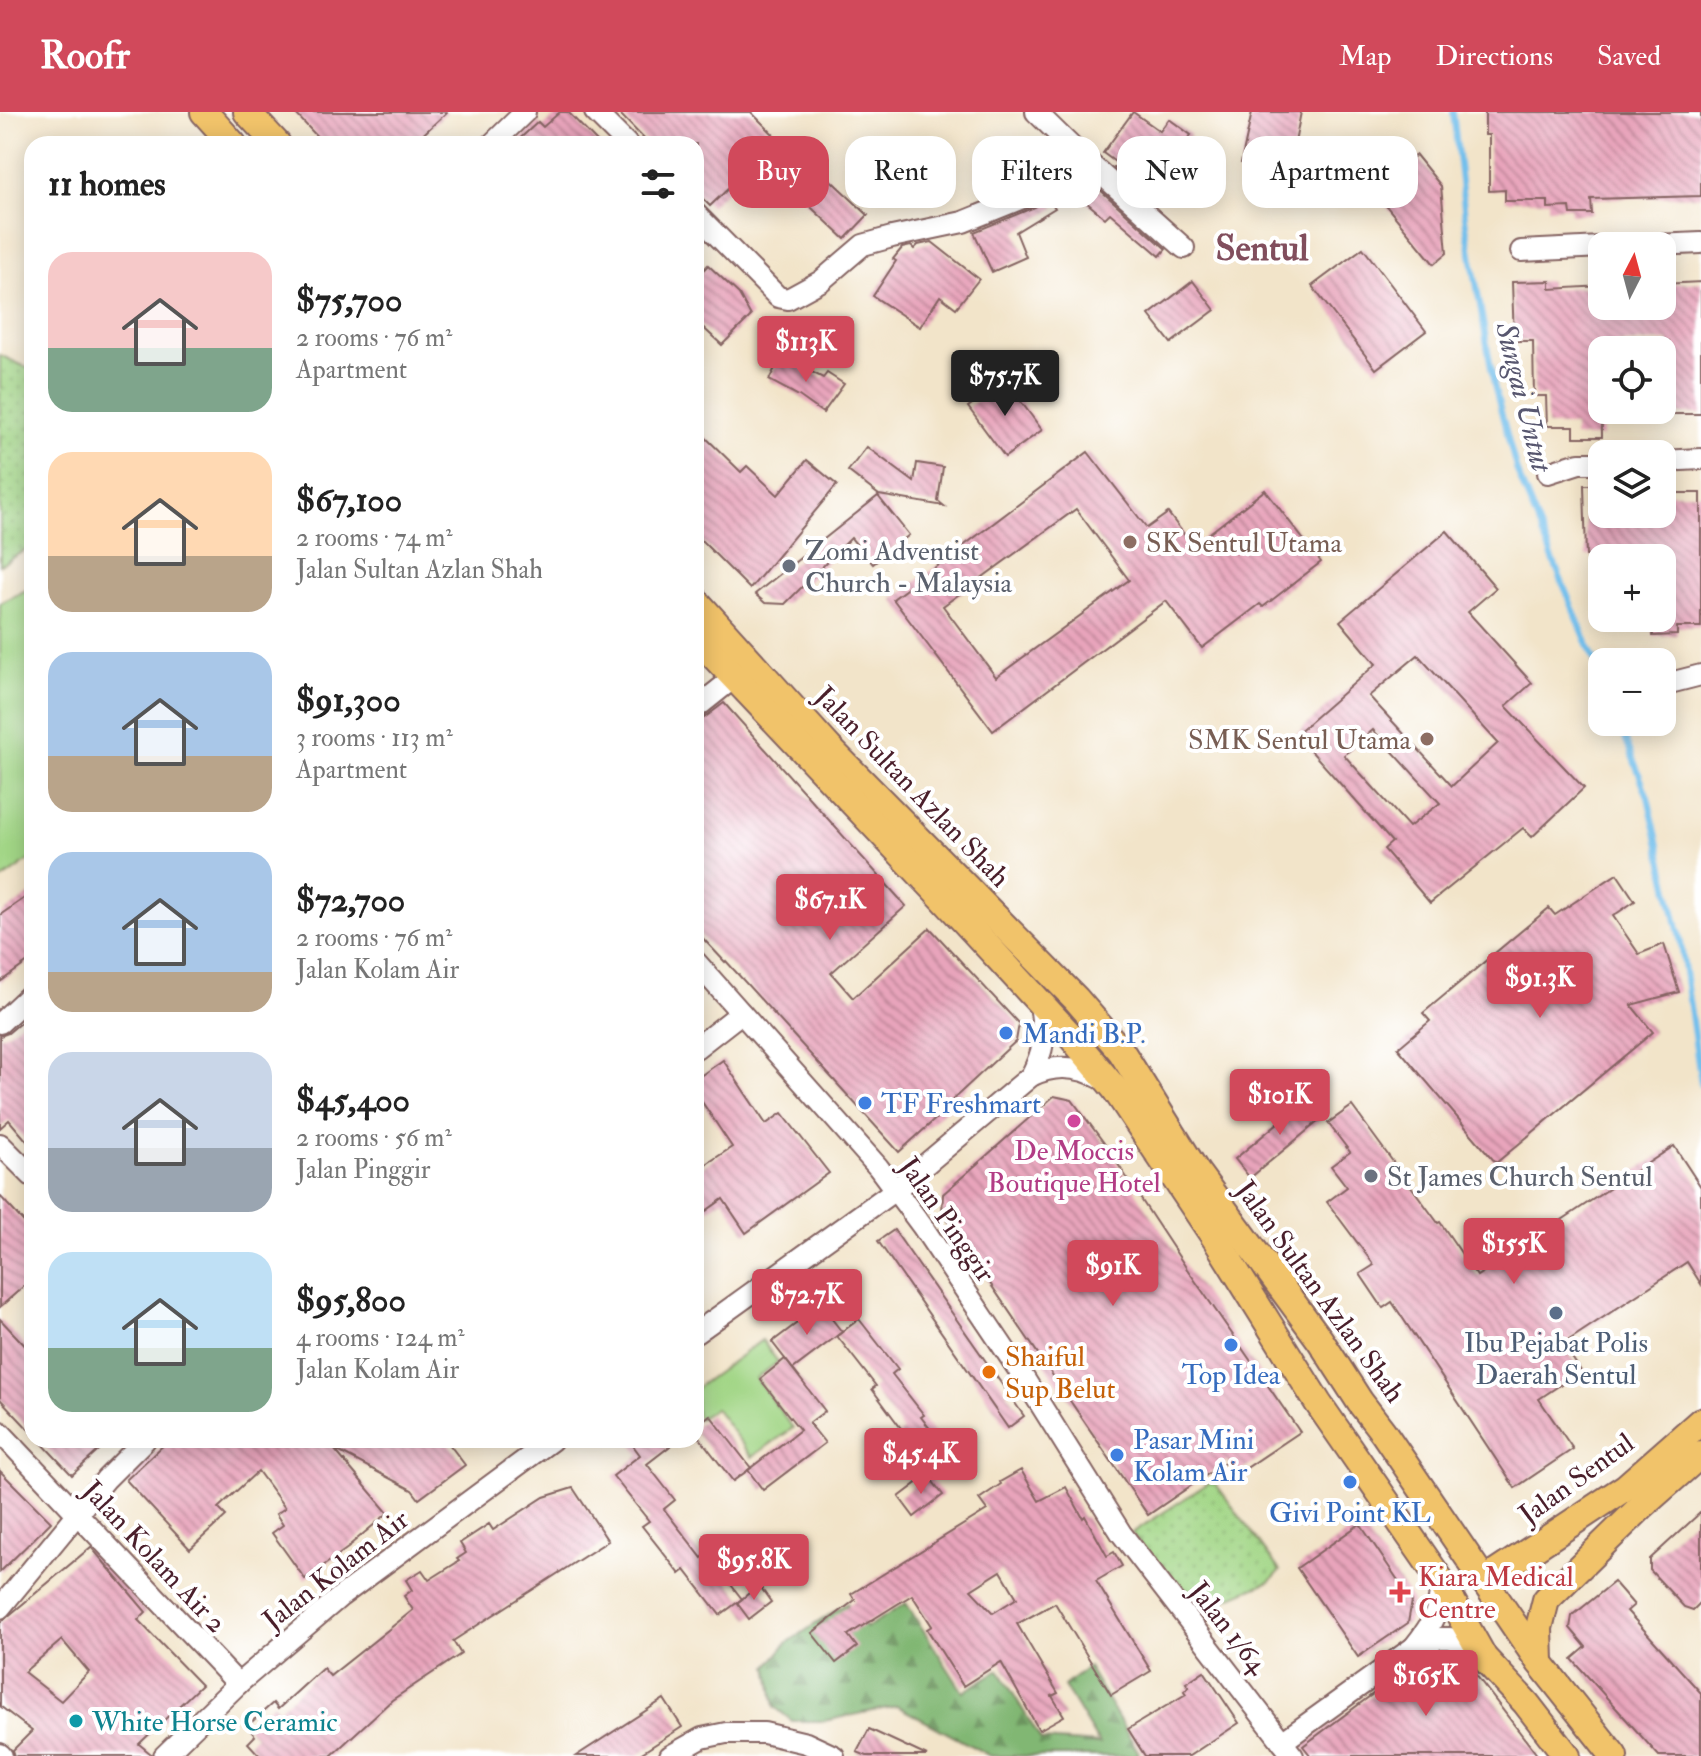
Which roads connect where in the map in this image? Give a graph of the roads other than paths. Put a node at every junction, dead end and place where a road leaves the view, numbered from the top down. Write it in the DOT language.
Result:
graph roads {
  1 [pos="204,112"];
  2 [pos="247,112"];
  3 [pos="525,112"];
  4 [pos="595,112"];
  5 [pos="1036,112"];
  6 [pos="226,136"];
  7 [pos="270,136"];
  8 [pos="500,136"];
  9 [pos="619,136"];
  10 [pos="1061,136"];
  11 [pos="1101,174"];
  12 [pos="998,208"];
  13 [pos="704,222"];
  14 [pos="1701,243"];
  15 [pos="1676,244"];
  16 [pos="1184,248"];
  17 [pos="1588,248"];
  18 [pos="1521,251"];
  19 [pos="1701,459"];
  20 [pos="1676,460"];
  21 [pos="1588,463"];
  22 [pos="1548,473"];
  23 [pos="704,610"];
  24 [pos="704,645"];
  25 [pos="1701,675"];
  26 [pos="735,677"];
  27 [pos="1676,681"];
  28 [pos="704,702"];
  29 [pos="704,971"];
  30 [pos="24,1000"];
  31 [pos="1040,1003"];
  32 [pos="741,1013"];
  33 [pos="0,1023"];
  34 [pos="704,1042"];
  35 [pos="1031,1076"];
  36 [pos="1115,1089"];
  37 [pos="0,1144"];
  38 [pos="24,1168"];
  39 [pos="895,1190"];
  40 [pos="704,1327"];
  41 [pos="1701,1421"];
  42 [pos="0,1432"];
  43 [pos="137,1448"];
  44 [pos="541,1448"];
  45 [pos="1701,1454"];
  46 [pos="78,1515"];
  47 [pos="1121,1533"];
  48 [pos="1439,1578"];
  49 [pos="1484,1581"];
  50 [pos="0,1608"];
  51 [pos="1414,1647"];
  52 [pos="1484,1658"];
  53 [pos="1540,1663"];
  54 [pos="238,1684"];
  55 [pos="1526,1703"];
  56 [pos="1287,1749"];
  57 [pos="164,1756"];
  58 [pos="670,1756"];
  59 [pos="834,1756"];
  60 [pos="1567,1756"];
  61 [pos="1614,1756"];
  1 -- 6 [label="main road"];
  2 -- 7 [label="main road"];
  3 -- 8 [label="street"];
  4 -- 9 [label="street"];
  5 -- 10 [label="street"];
  11 -- 16 [label="street"];
  12 -- 13 [label="street"];
  14 -- 15 [label="street"];
  17 -- 18 [label="street"];
  19 -- 20 [label="street"];
  21 -- 22 [label="street"];
  23 -- 49 [label="main road, Jalan Sultan Azlan Shah"];
  24 -- 26 [label="main road, Jalan Sultan Azlan Shah"];
  25 -- 27 [label="street"];
  26 -- 28 [label="street"];
  26 -- 31 [label="main road, Jalan Sultan Azlan Shah"];
  29 -- 32 [label="street, Jalan Pinggir"];
  30 -- 33 [label="street"];
  31 -- 35 [label="street"];
  31 -- 36 [label="main road, Jalan Sultan Azlan Shah"];
  32 -- 34 [label="street"];
  32 -- 39 [label="street, Jalan Pinggir"];
  35 -- 36 [label="street"];
  35 -- 39 [label="street"];
  36 -- 48 [label="main road, Jalan Sultan Azlan Shah"];
  37 -- 38 [label="street"];
  39 -- 40 [label="street"];
  39 -- 47 [label="street, Jalan Pinggir"];
  41 -- 49 [label="main road, Jalan Sentul"];
  42 -- 46 [label="street, Jalan Kolam Air 2"];
  43 -- 46 [label="street"];
  44 -- 54 [label="street, Jalan Kolam Air"];
  45 -- 53 [label="main road, Jalan Sentul"];
  46 -- 50 [label="street"];
  46 -- 54 [label="street, Jalan Kolam Air 2"];
  47 -- 56 [label="street, Jalan 1/64"];
  48 -- 51 [label="street"];
  48 -- 52 [label="main road, Jalan Sultan Azlan Shah"];
  49 -- 53 [label="main road, Jalan Sultan Azlan Shah"];
  49 -- 55 [label="main road"];
  51 -- 52 [label="street"];
  51 -- 56 [label="street"];
  52 -- 55 [label="main road, Jalan Sultan Azlan Shah"];
  53 -- 61 [label="main road, Jalan Sultan Azlan Shah"];
  54 -- 57 [label="street, Jalan Kolam Air"];
  55 -- 60 [label="main road, Jalan Sultan Azlan Shah"];
  58 -- 59 [label="street"];
}
